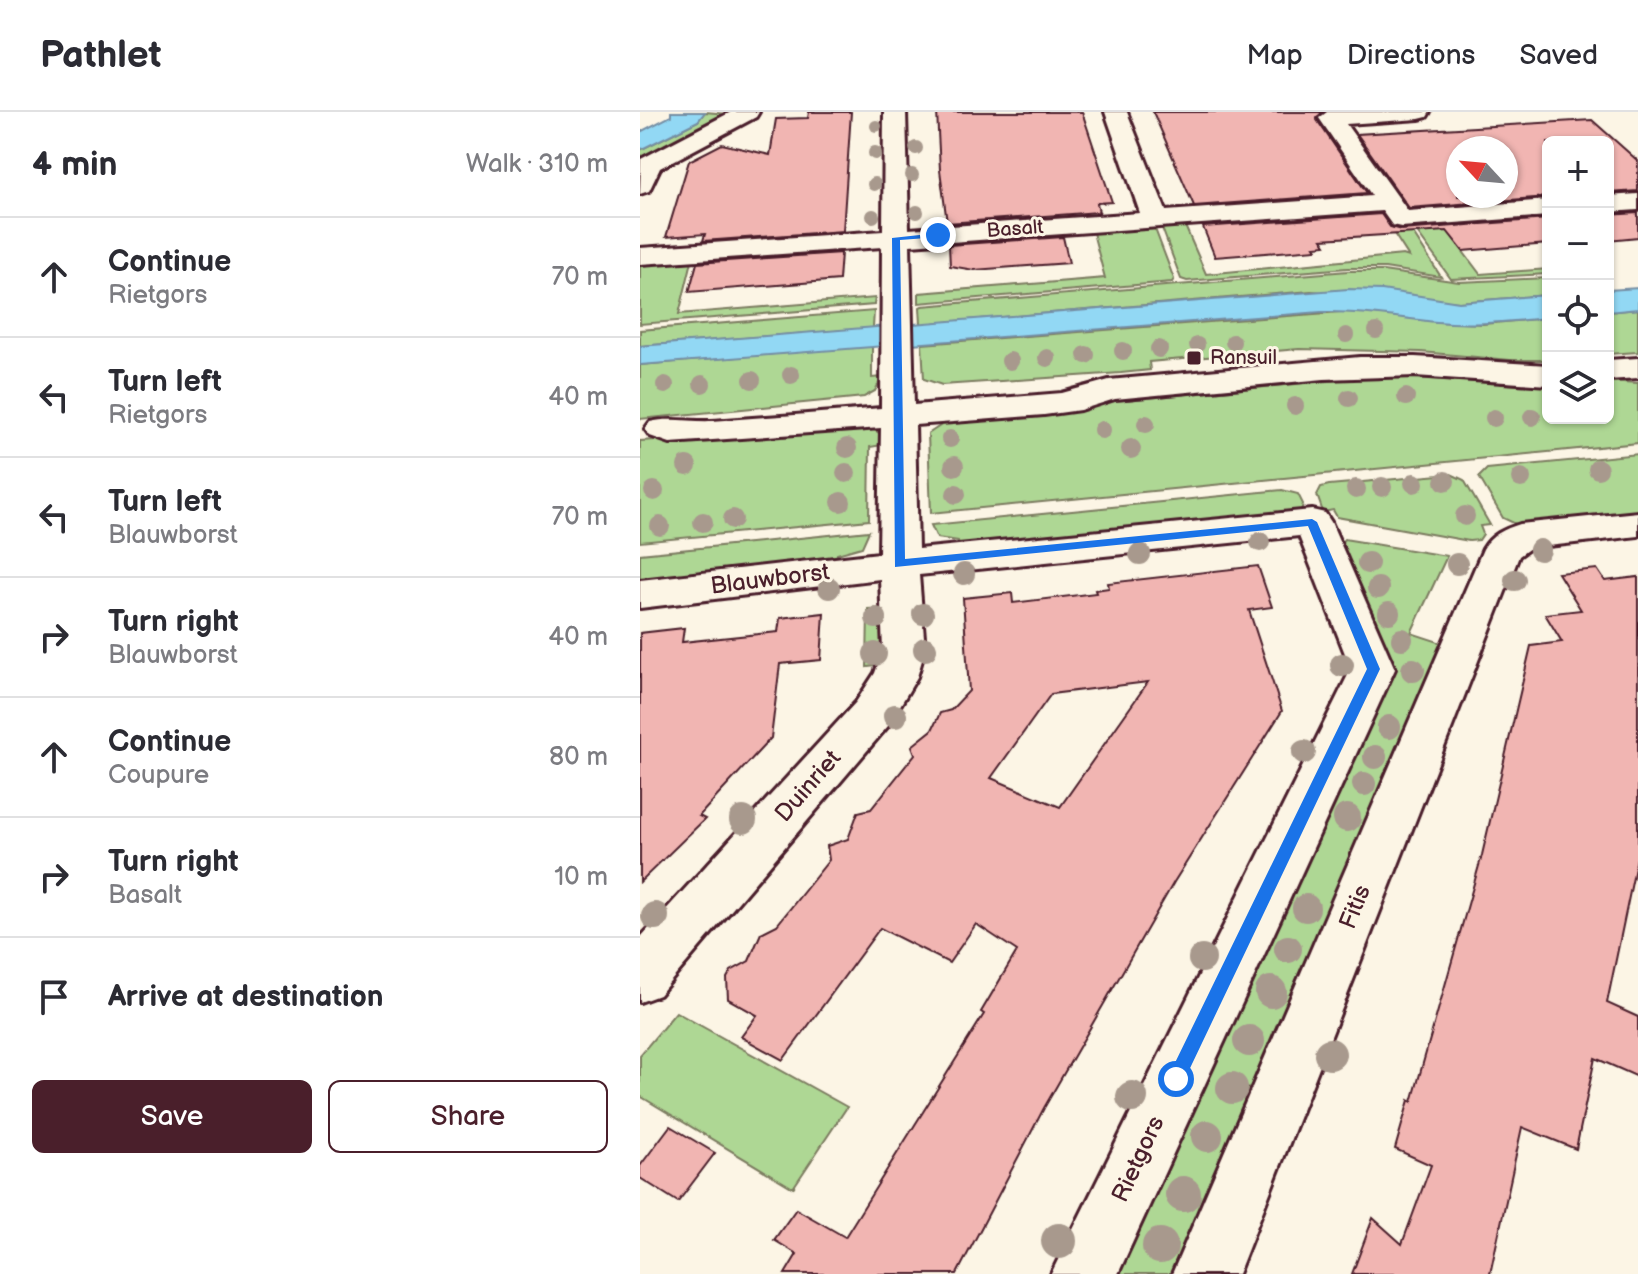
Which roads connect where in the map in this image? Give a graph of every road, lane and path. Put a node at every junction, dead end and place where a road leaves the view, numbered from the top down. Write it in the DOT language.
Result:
graph roads {
  1 [pos="748,112"];
  2 [pos="895,112"];
  3 [pos="1116,112"];
  4 [pos="1419,112"];
  5 [pos="640,186"];
  6 [pos="1638,202"];
  7 [pos="1390,203"];
  8 [pos="1614,204"];
  9 [pos="1542,208"];
  10 [pos="1156,219"];
  11 [pos="896,238"];
  12 [pos="640,256"];
  13 [pos="1638,368"];
  14 [pos="1614,370"];
  15 [pos="1542,375"];
  16 [pos="897,408"];
  17 [pos="651,430"];
  18 [pos="1312,522"];
  19 [pos="1638,524"];
  20 [pos="899,564"];
  21 [pos="640,594"];
  22 [pos="640,977"];
  23 [pos="1084,1274"];
  24 [pos="1205,1274"];
  1 -- 5 [label="street"];
  2 -- 11 [label="street"];
  3 -- 10 [label="street"];
  4 -- 7 [label="street"];
  6 -- 8 [label="street"];
  7 -- 9 [label="street"];
  7 -- 10 [label="street, Basalt"];
  10 -- 11 [label="street, Basalt"];
  11 -- 12 [label="street, Basalt"];
  11 -- 16 [label="street"];
  13 -- 14 [label="street"];
  15 -- 16 [label="street"];
  16 -- 17 [label="street"];
  16 -- 20 [label="street"];
  18 -- 20 [label="street, Blauwborst"];
  18 -- 23 [label="street, Rietgors"];
  19 -- 24 [label="street, Fitis"];
  20 -- 21 [label="street, Blauwborst"];
  20 -- 22 [label="street, Duinriet"];
}
